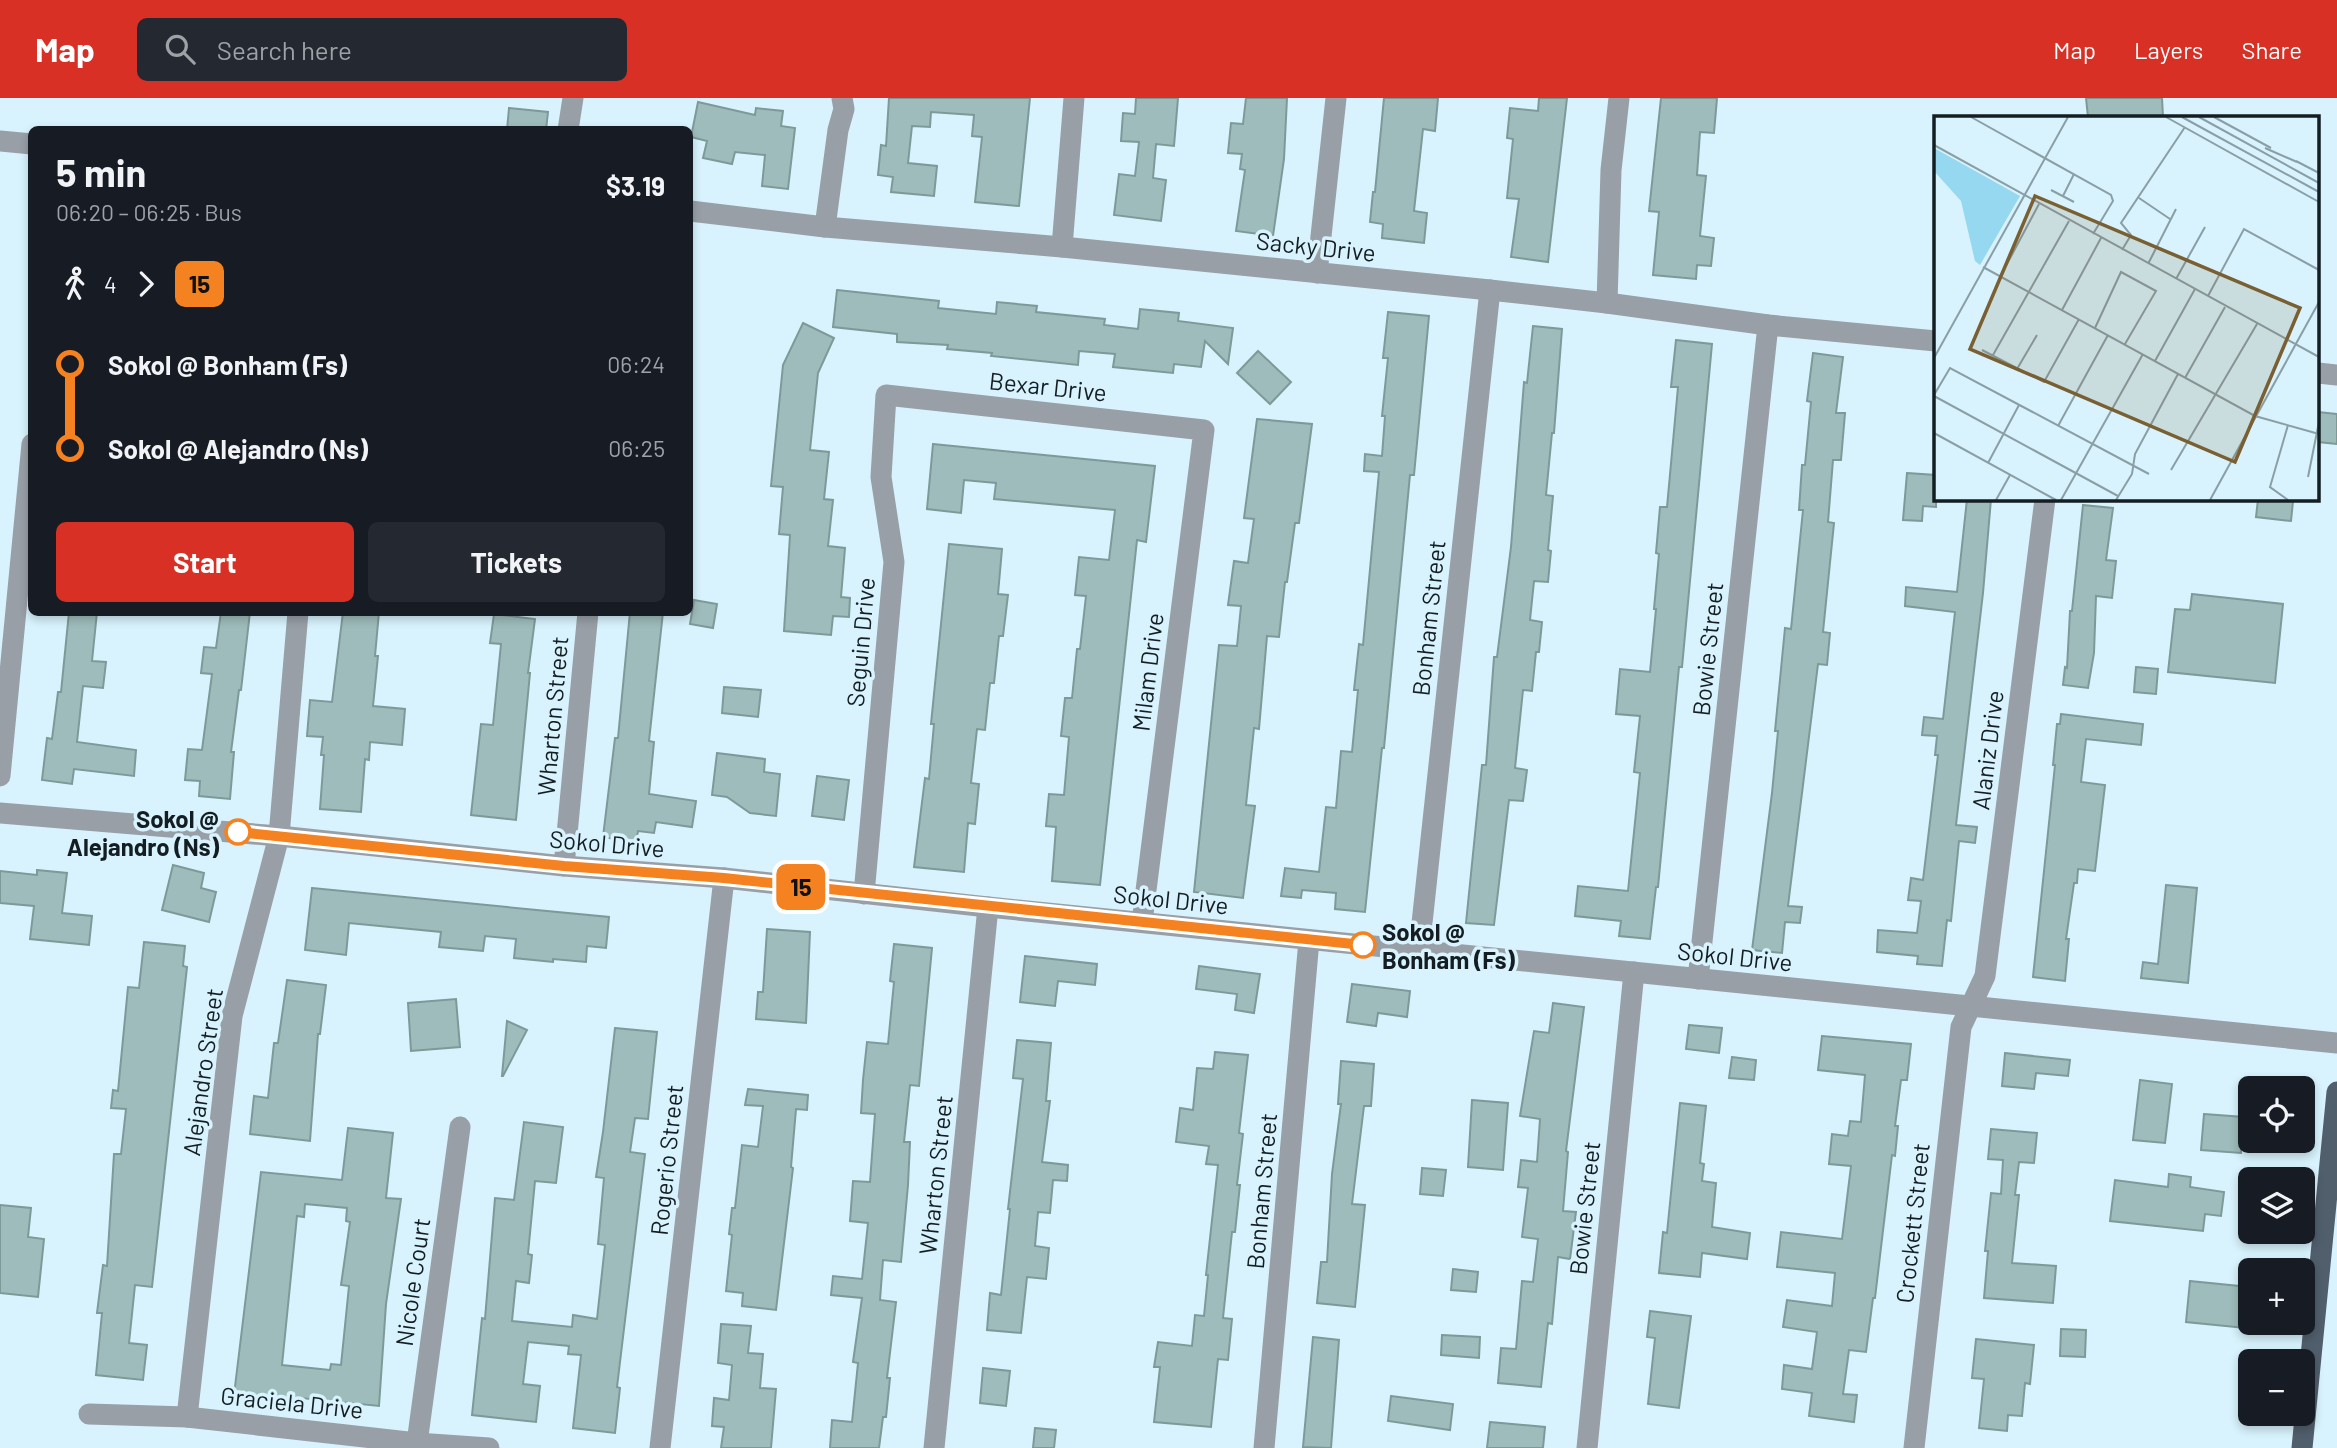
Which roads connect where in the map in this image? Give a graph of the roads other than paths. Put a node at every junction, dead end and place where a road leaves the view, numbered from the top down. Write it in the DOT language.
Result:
graph roads {
  1 [pos="573,98"];
  2 [pos="842,98"];
  3 [pos="1074,98"];
  4 [pos="1336,98"];
  5 [pos="1619,98"];
  6 [pos="569,126"];
  7 [pos="0,141"];
  8 [pos="28,144"];
  9 [pos="693,211"];
  10 [pos="825,227"];
  11 [pos="1062,247"];
  12 [pos="1317,273"];
  13 [pos="1490,290"];
  14 [pos="1607,303"];
  15 [pos="1768,325"];
  16 [pos="1934,341"];
  17 [pos="886,395"];
  18 [pos="1205,430"];
  19 [pos="28,486"];
  20 [pos="2045,500"];
  21 [pos="298,616"];
  22 [pos="588,616"];
  23 [pos="0,776"];
  24 [pos="0,813"];
  25 [pos="279,836"];
  26 [pos="564,866"];
  27 [pos="724,878"];
  28 [pos="864,894"];
  29 [pos="988,907"];
  30 [pos="1142,922"];
  31 [pos="1309,940"];
  32 [pos="1419,951"];
  33 [pos="1634,972"];
  34 [pos="1698,979"];
  35 [pos="1970,1006"];
  36 [pos="2337,1043"];
  37 [pos="2337,1092"];
  38 [pos="460,1127"];
  39 [pos="89,1414"];
  40 [pos="187,1417"];
  41 [pos="417,1443"];
  42 [pos="489,1448"];
  43 [pos="660,1448"];
  44 [pos="934,1448"];
  45 [pos="1264,1448"];
  46 [pos="1587,1448"];
  47 [pos="1914,1448"];
  48 [pos="2302,1448"];
  1 -- 6 [label="street"];
  2 -- 10 [label="street"];
  3 -- 11 [label="street"];
  4 -- 12 [label="street"];
  5 -- 14 [label="street"];
  7 -- 8 [label="street"];
  9 -- 10 [label="street, Sacky Drive"];
  10 -- 11 [label="street, Sacky Drive"];
  11 -- 12 [label="street, Sacky Drive"];
  12 -- 13 [label="street, Sacky Drive"];
  13 -- 14 [label="street, Sacky Drive"];
  13 -- 32 [label="street, Bonham Street"];
  14 -- 15 [label="street, Sacky Drive"];
  15 -- 16 [label="street, Sacky Drive"];
  15 -- 34 [label="street, Bowie Street"];
  17 -- 18 [label="street, Bexar Drive"];
  17 -- 28 [label="street, Seguin Drive"];
  18 -- 30 [label="street, Milam Drive"];
  19 -- 23 [label="street"];
  20 -- 35 [label="street, Alaniz Drive"];
  21 -- 25 [label="street, Alejandro Street"];
  22 -- 26 [label="street, Wharton Street"];
  24 -- 25 [label="street, Sokol Drive"];
  25 -- 26 [label="street, Sokol Drive"];
  25 -- 40 [label="street, Alejandro Street"];
  26 -- 27 [label="street, Sokol Drive"];
  27 -- 28 [label="street, Sokol Drive"];
  27 -- 43 [label="street, Rogerio Street"];
  28 -- 29 [label="street, Sokol Drive"];
  29 -- 30 [label="street, Sokol Drive"];
  29 -- 44 [label="street, Wharton Street"];
  30 -- 31 [label="street, Sokol Drive"];
  31 -- 32 [label="street, Sokol Drive"];
  31 -- 45 [label="street, Bonham Street"];
  32 -- 33 [label="street, Sokol Drive"];
  33 -- 34 [label="street, Sokol Drive"];
  33 -- 46 [label="street, Bowie Street"];
  34 -- 35 [label="street, Sokol Drive"];
  35 -- 36 [label="street, Sokol Drive"];
  35 -- 47 [label="street, Crockett Street"];
  37 -- 48 [label="main road"];
  38 -- 41 [label="street, Nicole Court"];
  39 -- 40 [label="street, Graciela Drive"];
  40 -- 41 [label="street, Graciela Drive"];
  41 -- 42 [label="street, Graciela Drive"];
}
